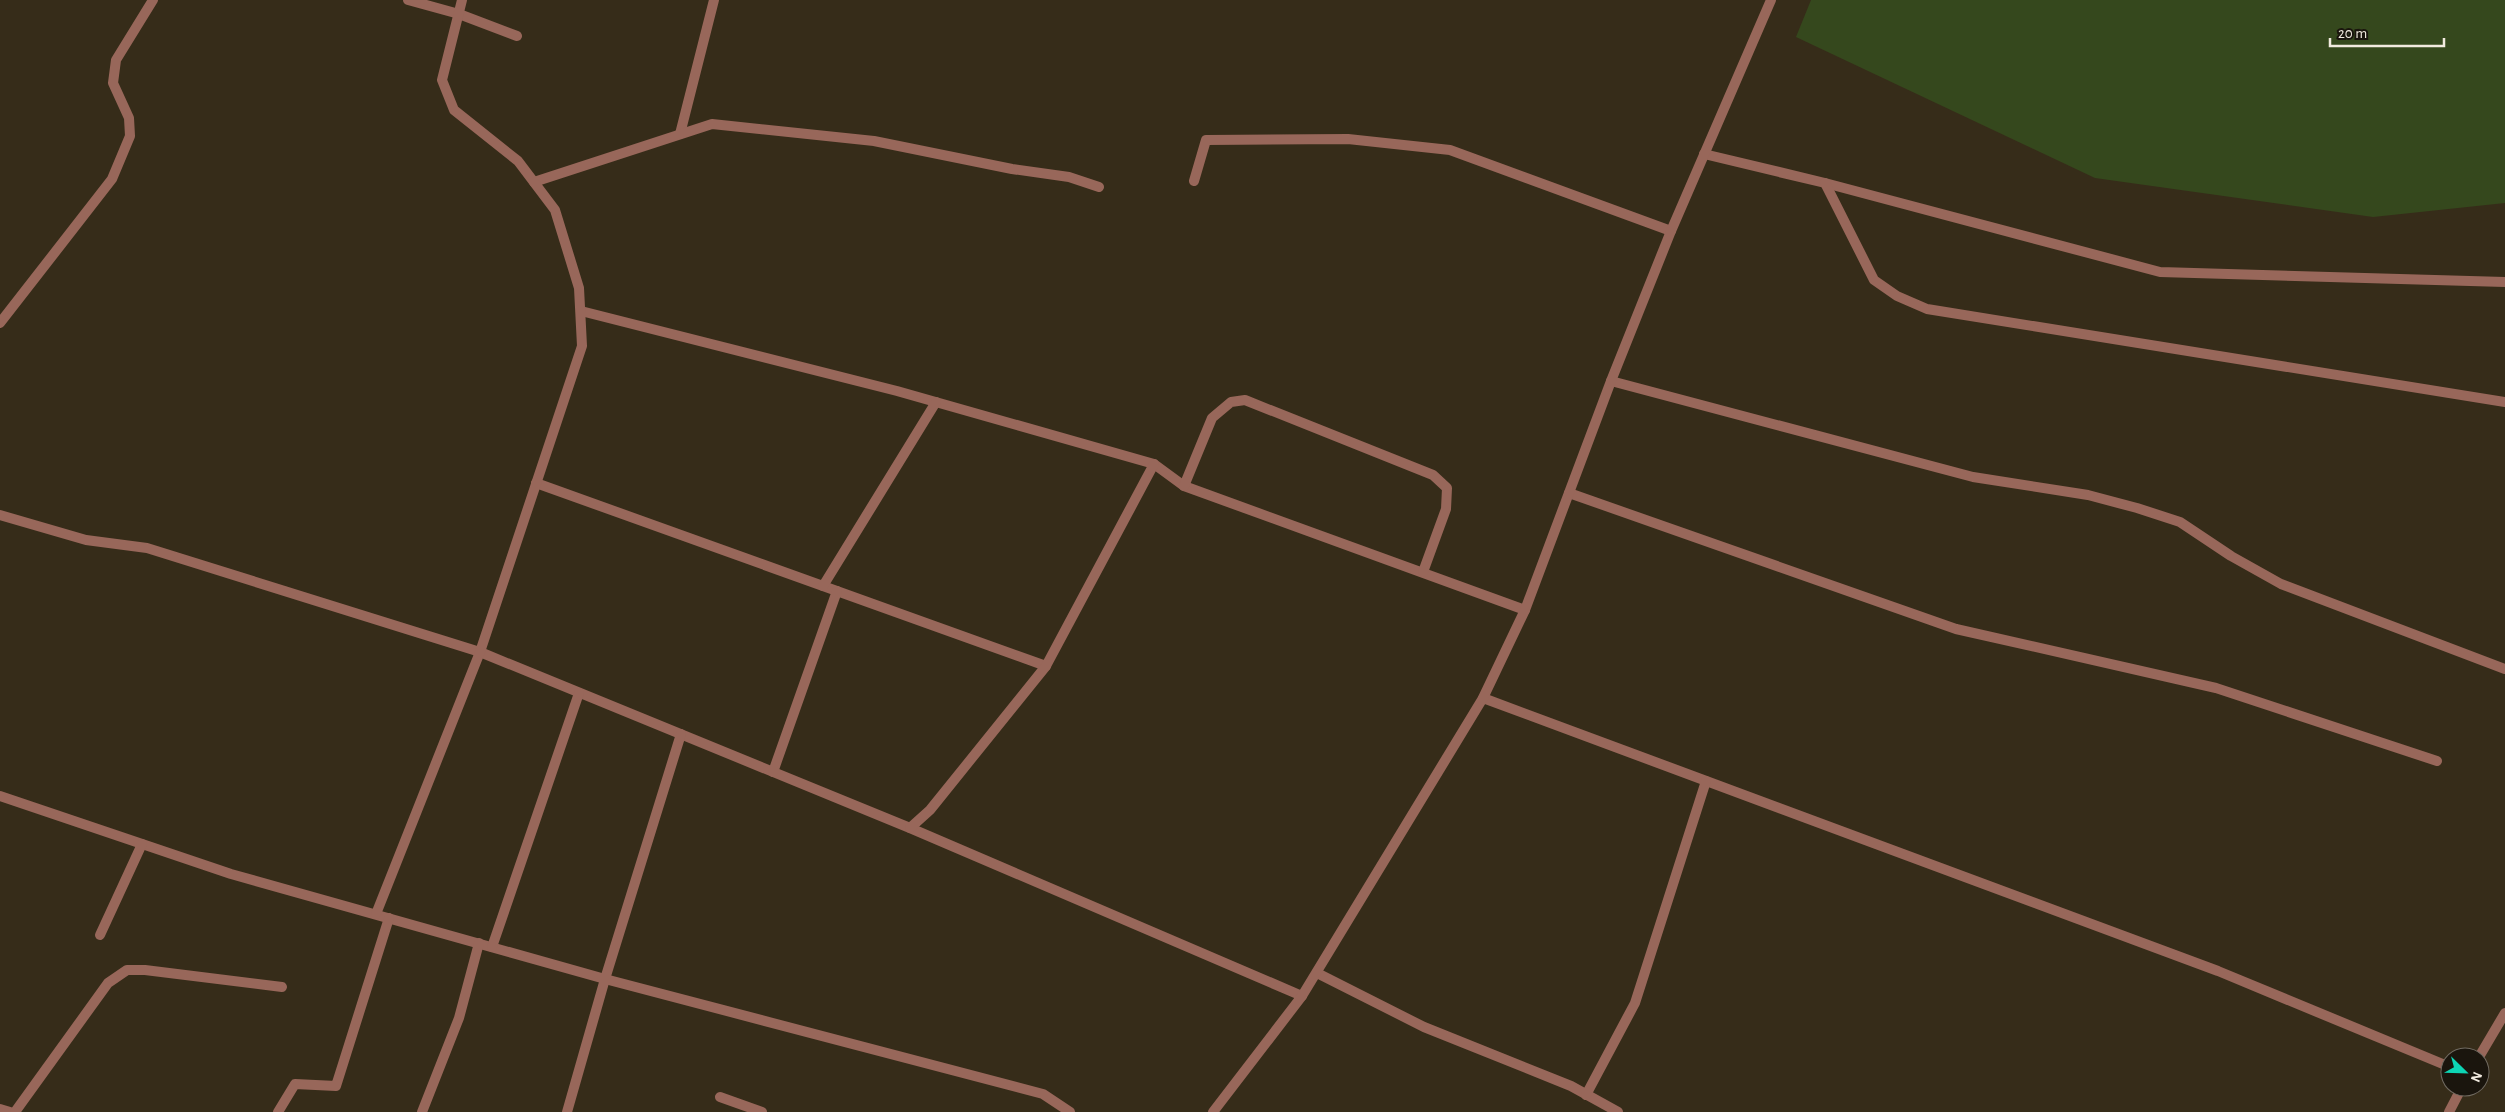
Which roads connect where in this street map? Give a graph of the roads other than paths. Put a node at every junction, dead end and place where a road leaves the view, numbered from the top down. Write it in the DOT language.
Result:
graph roads {
  1 [pos="153,0"];
  2 [pos="408,0"];
  3 [pos="462,0"];
  4 [pos="714,0"];
  5 [pos="1771,0"];
  6 [pos="459,14"];
  7 [pos="517,36"];
  8 [pos="680,134"];
  9 [pos="1704,154"];
  10 [pos="1194,181"];
  11 [pos="534,182"];
  12 [pos="1825,183"];
  13 [pos="1099,187"];
  14 [pos="1671,231"];
  15 [pos="2505,282"];
  16 [pos="580,311"];
  17 [pos="0,323"];
  18 [pos="1611,381"];
  19 [pos="936,402"];
  20 [pos="2505,402"];
  21 [pos="1154,464"];
  22 [pos="536,483"];
  23 [pos="1184,486"];
  24 [pos="1569,493"];
  25 [pos="0,515"];
  26 [pos="1424,572"];
  27 [pos="824,586"];
  28 [pos="837,591"];
  29 [pos="1525,610"];
  30 [pos="480,652"];
  31 [pos="1046,666"];
  32 [pos="2505,669"];
  33 [pos="579,693"];
  34 [pos="1483,698"];
  35 [pos="681,734"];
  36 [pos="2437,761"];
  37 [pos="773,772"];
  38 [pos="1706,781"];
  39 [pos="0,796"];
  40 [pos="910,828"];
  41 [pos="142,844"];
  42 [pos="376,914"];
  43 [pos="389,918"];
  44 [pos="100,935"];
  45 [pos="479,944"];
  46 [pos="492,947"];
  47 [pos="1317,973"];
  48 [pos="605,979"];
  49 [pos="282,987"];
  50 [pos="1302,996"];
  51 [pos="2505,1013"];
  52 [pos="2485,1047"];
  53 [pos="2440,1063"];
  54 [pos="1586,1095"];
  55 [pos="720,1097"];
  56 [pos="2457,1097"];
  57 [pos="0,1109"];
  58 [pos="10,1112"];
  59 [pos="15,1112"];
  60 [pos="278,1112"];
  61 [pos="422,1112"];
  62 [pos="567,1112"];
  63 [pos="762,1112"];
  64 [pos="1070,1112"];
  65 [pos="1213,1112"];
  66 [pos="1618,1112"];
  67 [pos="2449,1112"];
  1 -- 17 [label="street"];
  2 -- 6 [label="street"];
  3 -- 6 [label="street"];
  4 -- 8 [label="street"];
  5 -- 9 [label="street"];
  6 -- 7 [label="street"];
  6 -- 11 [label="street"];
  8 -- 11 [label="street"];
  8 -- 13 [label="street"];
  9 -- 12 [label="street"];
  9 -- 14 [label="street"];
  10 -- 14 [label="street"];
  11 -- 16 [label="street"];
  12 -- 15 [label="street"];
  12 -- 20 [label="street"];
  14 -- 18 [label="street"];
  16 -- 19 [label="street"];
  16 -- 22 [label="street"];
  18 -- 24 [label="street"];
  18 -- 32 [label="street"];
  19 -- 21 [label="street"];
  19 -- 27 [label="street"];
  21 -- 23 [label="street"];
  21 -- 31 [label="street"];
  22 -- 27 [label="street"];
  22 -- 30 [label="street"];
  23 -- 26 [label="street"];
  23 -- 26 [label="street"];
  24 -- 29 [label="street"];
  24 -- 36 [label="street"];
  25 -- 30 [label="street"];
  26 -- 29 [label="street"];
  27 -- 28 [label="street"];
  28 -- 31 [label="street"];
  28 -- 37 [label="street"];
  29 -- 34 [label="street"];
  30 -- 33 [label="street"];
  30 -- 42 [label="street"];
  31 -- 40 [label="street"];
  33 -- 35 [label="street"];
  33 -- 46 [label="street"];
  34 -- 38 [label="street"];
  34 -- 47 [label="street"];
  35 -- 37 [label="street"];
  35 -- 48 [label="street"];
  37 -- 40 [label="street"];
  38 -- 53 [label="street"];
  38 -- 54 [label="street"];
  39 -- 41 [label="street"];
  40 -- 50 [label="street"];
  41 -- 42 [label="street"];
  41 -- 44 [label="street"];
  42 -- 43 [label="street"];
  43 -- 45 [label="street"];
  43 -- 60 [label="street"];
  45 -- 46 [label="street"];
  45 -- 61 [label="street"];
  46 -- 48 [label="street"];
  47 -- 50 [label="street"];
  47 -- 54 [label="street"];
  48 -- 62 [label="street"];
  48 -- 64 [label="street"];
  49 -- 59 [label="street"];
  50 -- 65 [label="street"];
  51 -- 52 [label="street"];
  54 -- 66 [label="street"];
  55 -- 63 [label="street"];
  56 -- 67 [label="street"];
  57 -- 58 [label="street"];
}
